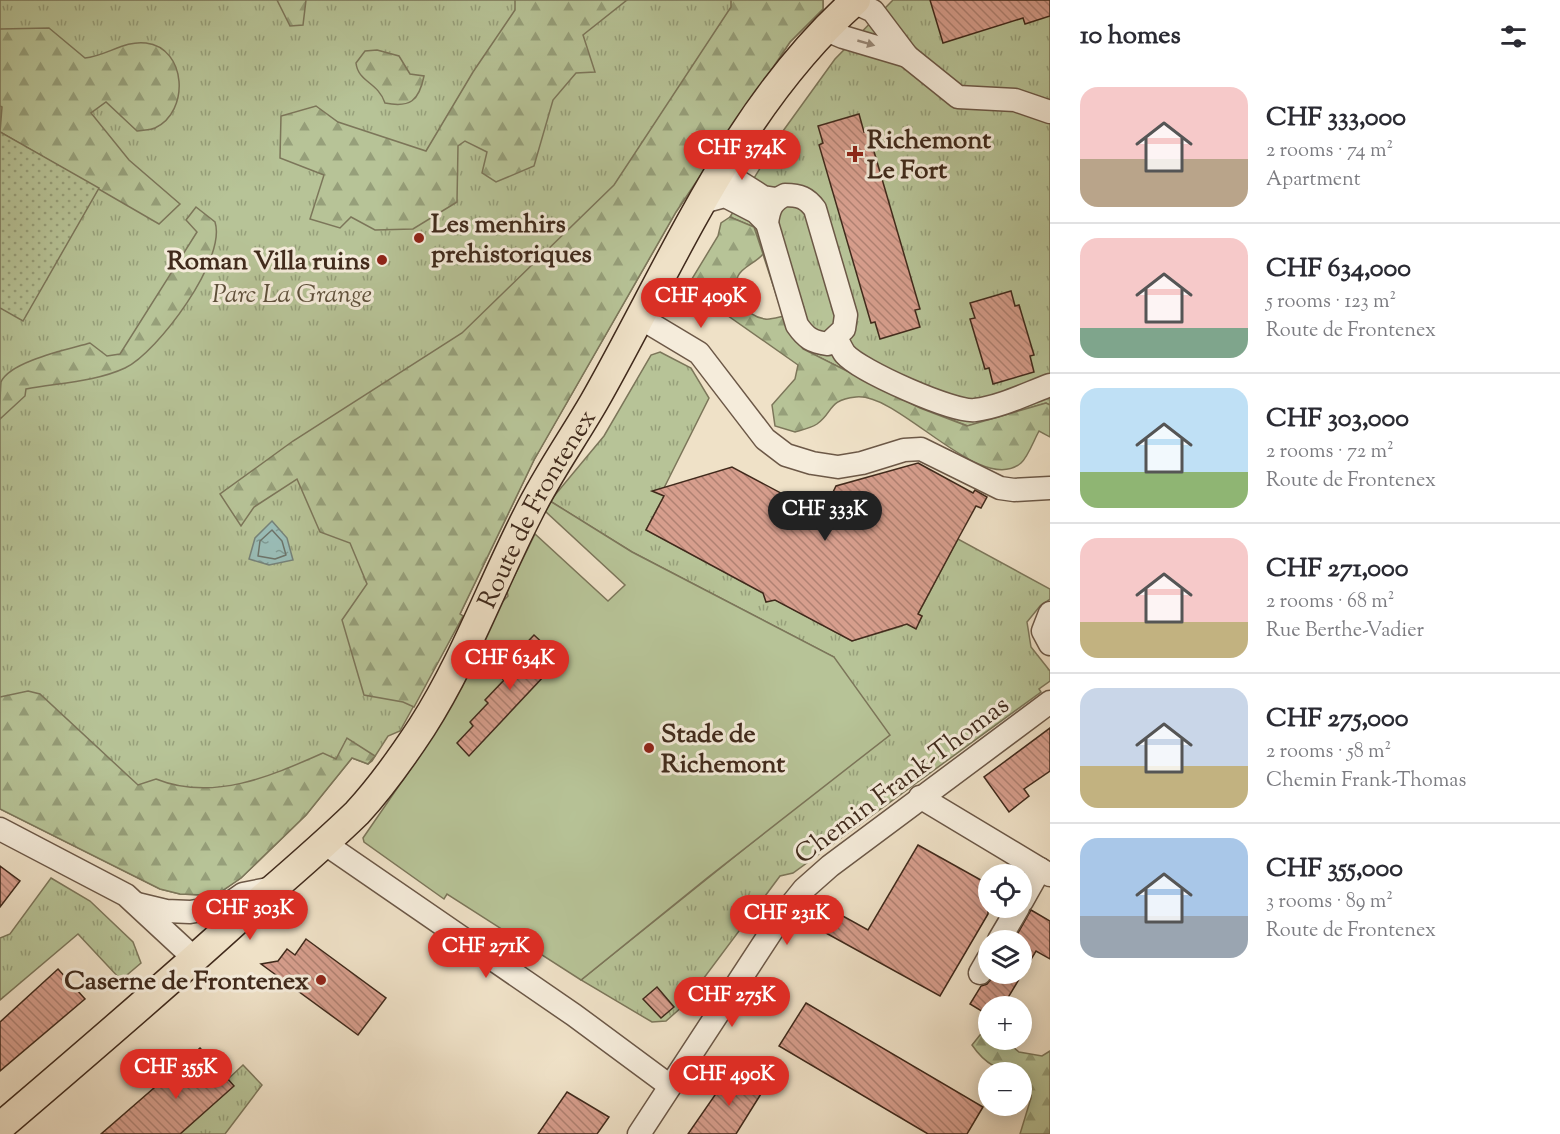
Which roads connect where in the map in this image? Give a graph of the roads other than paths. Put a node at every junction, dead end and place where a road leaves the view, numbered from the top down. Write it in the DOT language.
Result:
graph roads {
  1 [pos="885,0"];
  2 [pos="852,1"];
  3 [pos="884,23"];
  4 [pos="824,29"];
  5 [pos="907,56"];
  6 [pos="1050,112"];
  7 [pos="722,171"];
  8 [pos="776,199"];
  9 [pos="703,202"];
  10 [pos="767,222"];
  11 [pos="639,317"];
  12 [pos="836,338"];
  13 [pos="1050,386"];
  14 [pos="1050,488"];
  15 [pos="1050,613"];
  16 [pos="1050,644"];
  17 [pos="1050,702"];
  18 [pos="920,797"];
  19 [pos="0,829"];
  20 [pos="324,843"];
  21 [pos="1045,872"];
  22 [pos="273,888"];
  23 [pos="1032,888"];
  24 [pos="136,903"];
  25 [pos="195,959"];
  26 [pos="670,1086"];
  27 [pos="0,1127"];
  28 [pos="639,1134"];
  1 -- 3 [label="street"];
  2 -- 3 [label="street"];
  2 -- 4 [label="main road, Route de Frontenex"];
  3 -- 5 [label="street"];
  4 -- 5 [label="street, one-way"];
  4 -- 7 [label="main road, Route de Frontenex"];
  5 -- 6 [label="street"];
  7 -- 8 [label="street"];
  7 -- 9 [label="main road, Route de Frontenex"];
  8 -- 10 [label="street"];
  8 -- 12 [label="street"];
  9 -- 10 [label="street"];
  9 -- 11 [label="main road, Route de Frontenex"];
  10 -- 12 [label="street"];
  11 -- 14 [label="street"];
  11 -- 20 [label="main road, Route de Frontenex"];
  12 -- 13 [label="street"];
  15 -- 16 [label="street"];
  17 -- 18 [label="street, Chemin Frank-Thomas"];
  18 -- 21 [label="street"];
  18 -- 26 [label="street, Chemin Frank-Thomas"];
  19 -- 24 [label="street"];
  20 -- 22 [label="main road, Route de Frontenex"];
  20 -- 26 [label="street"];
  21 -- 23 [label="street"];
  22 -- 24 [label="street"];
  22 -- 25 [label="main road, Route de Frontenex"];
  24 -- 25 [label="street"];
  25 -- 27 [label="main road, Route de Frontenex"];
  26 -- 28 [label="street, Chemin Frank-Thomas"];
}
